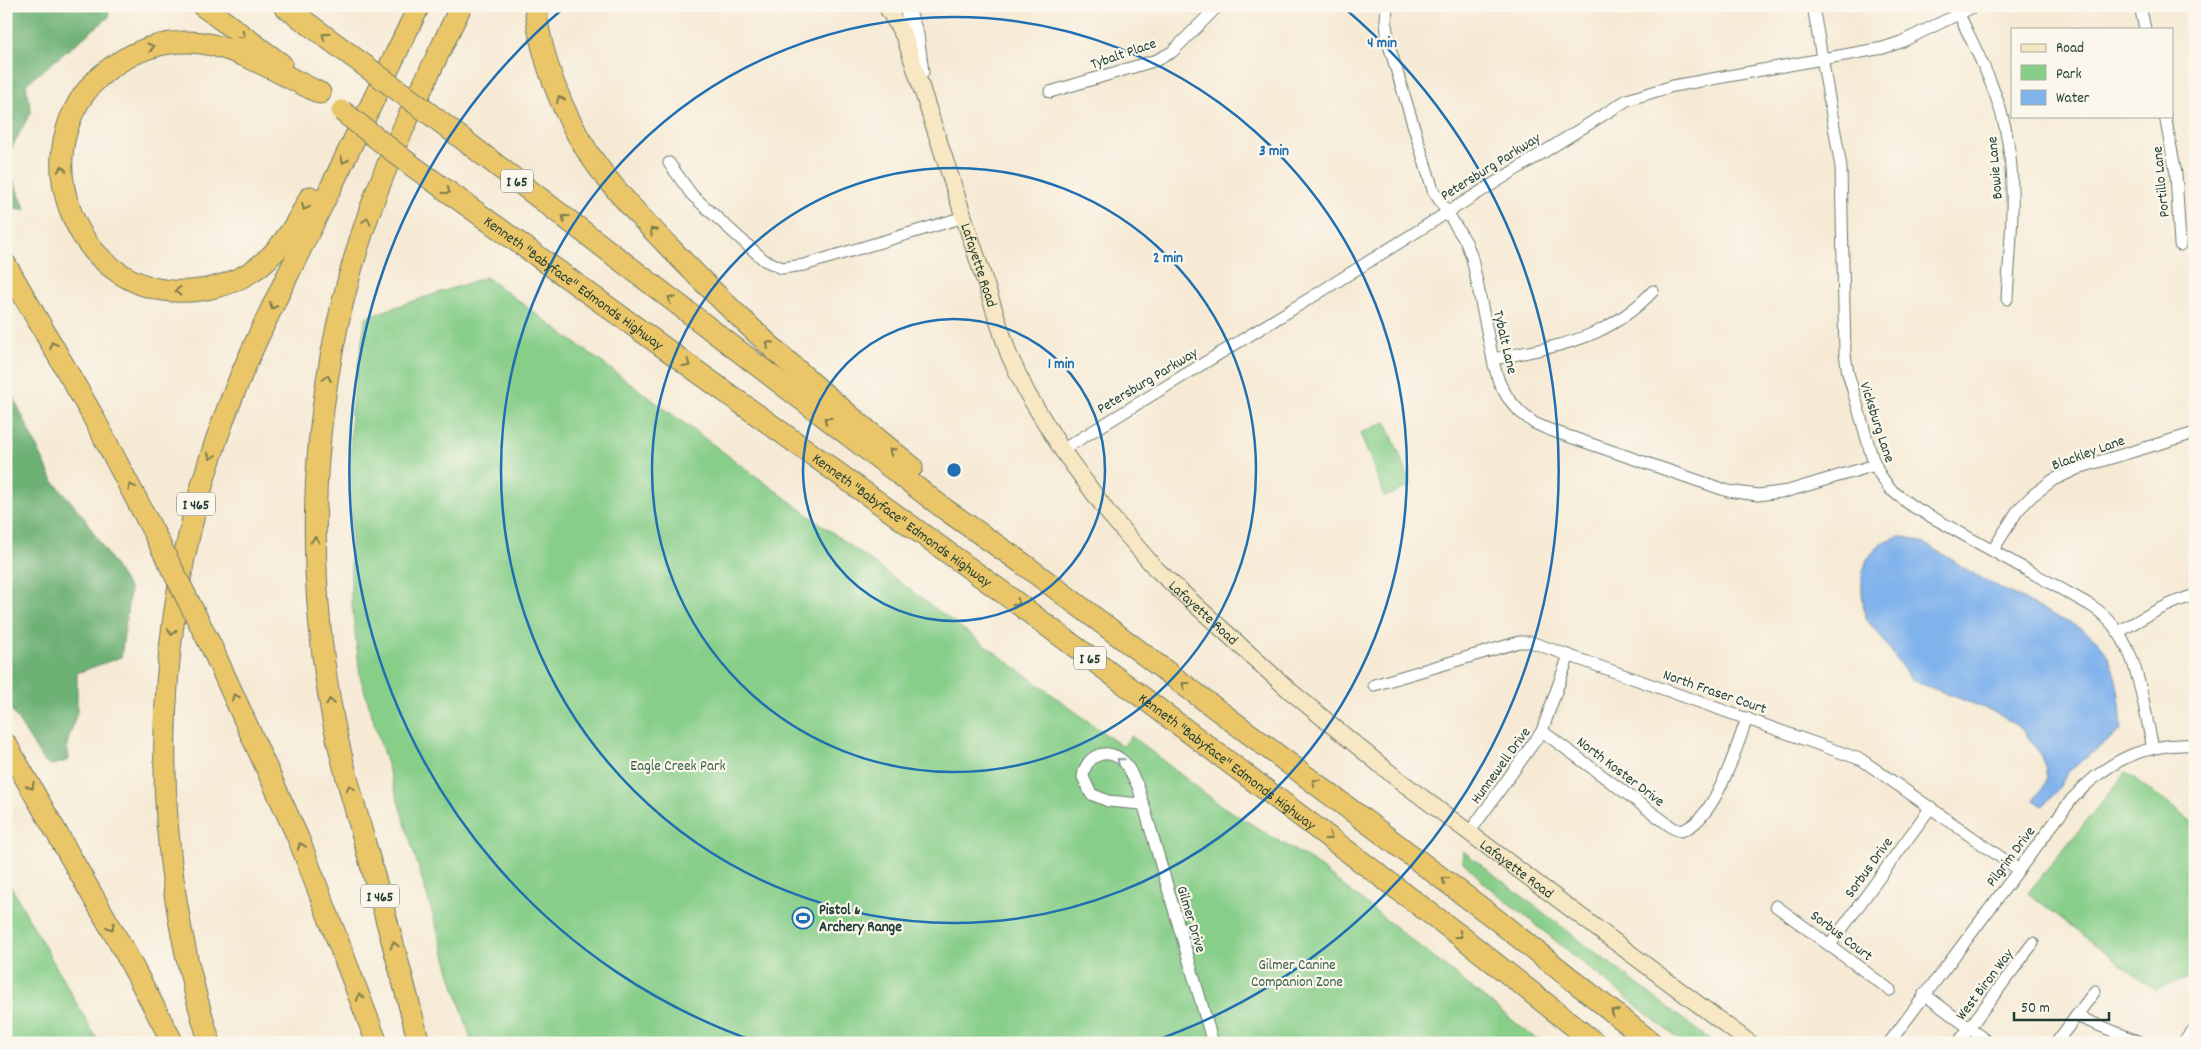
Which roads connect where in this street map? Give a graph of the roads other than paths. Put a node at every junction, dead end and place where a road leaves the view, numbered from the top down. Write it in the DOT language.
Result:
graph roads {
  1 [pos="202,6"];
  2 [pos="284,6"];
  3 [pos="404,6"];
  4 [pos="419,6"];
  5 [pos="462,6"];
  6 [pos="535,6"];
  7 [pos="886,6"];
  8 [pos="893,6"];
  9 [pos="906,6"];
  10 [pos="1218,6"];
  11 [pos="1387,6"];
  12 [pos="1813,6"];
  13 [pos="1975,6"];
  14 [pos="2140,6"];
  15 [pos="1959,14"];
  16 [pos="2146,28"];
  17 [pos="906,38"];
  18 [pos="1823,59"];
  19 [pos="923,91"];
  20 [pos="1050,92"];
  21 [pos="320,93"];
  22 [pos="2166,118"];
  23 [pos="669,163"];
  24 [pos="1446,212"];
  25 [pos="964,216"];
  26 [pos="2180,245"];
  27 [pos="6,265"];
  28 [pos="1653,292"];
  29 [pos="2007,299"];
  30 [pos="1493,359"];
  31 [pos="2195,432"];
  32 [pos="1062,450"];
  33 [pos="1875,465"];
  34 [pos="1992,550"];
  35 [pos="1022,562"];
  36 [pos="2195,595"];
  37 [pos="2120,632"];
  38 [pos="1569,655"];
  39 [pos="1374,685"];
  40 [pos="1747,718"];
  41 [pos="1542,731"];
  42 [pos="6,744"];
  43 [pos="2195,745"];
  44 [pos="2153,748"];
  45 [pos="1141,804"];
  46 [pos="1931,807"];
  47 [pos="1469,832"];
  48 [pos="2018,870"];
  49 [pos="1776,906"];
  50 [pos="2033,943"];
  51 [pos="1830,945"];
  52 [pos="1890,990"];
  53 [pos="2095,991"];
  54 [pos="1924,994"];
  55 [pos="2076,1016"];
  56 [pos="1970,1028"];
  57 [pos="2195,1028"];
  58 [pos="173,1043"];
  59 [pos="210,1043"];
  60 [pos="377,1043"];
  61 [pos="419,1043"];
  62 [pos="1214,1043"];
  63 [pos="1595,1043"];
  64 [pos="1652,1043"];
  65 [pos="1750,1043"];
  66 [pos="1889,1043"];
  67 [pos="1958,1043"];
  68 [pos="1989,1043"];
  69 [pos="2056,1043"];
  70 [pos="2142,1043"];
  71 [pos="2182,1043"];
  1 -- 21 [label="highway, Kenneth \"Babyface\" Edmonds Highway / I 65, one-way"];
  35 -- 2 [label="highway, I 65, one-way, bridge"];
  3 -- 21 [label="highway, one-way"];
  4 -- 59 [label="highway, I 465, one-way"];
  61 -- 5 [label="highway, I 465, one-way"];
  35 -- 6 [label="highway, one-way"];
  7 -- 17 [label="main road, Lafayette Road"];
  8 -- 17 [label="street"];
  9 -- 19 [label="street"];
  10 -- 20 [label="street, Tybalt Place"];
  11 -- 24 [label="street, Tybalt Lane"];
  12 -- 18 [label="street, Vicksburg Lane"];
  13 -- 15 [label="street, Petersburg Parkway"];
  14 -- 16 [label="street"];
  15 -- 18 [label="street, Petersburg Parkway"];
  15 -- 29 [label="street, Bowie Lane"];
  17 -- 19 [label="main road, Lafayette Road"];
  18 -- 24 [label="street, Petersburg Parkway"];
  18 -- 33 [label="street, Vicksburg Lane"];
  19 -- 25 [label="main road, Lafayette Road"];
  21 -- 63 [label="highway, Kenneth \"Babyface\" Edmonds Highway / I 65, one-way, bridge"];
  22 -- 26 [label="street, Portillo Lane"];
  23 -- 25 [label="street"];
  24 -- 30 [label="street, Tybalt Lane"];
  24 -- 32 [label="street, Petersburg Parkway"];
  25 -- 32 [label="main road, Lafayette Road"];
  60 -- 27 [label="highway, one-way, bridge"];
  28 -- 30 [label="street"];
  30 -- 33 [label="street, Tybalt Lane"];
  31 -- 34 [label="street, Blackley Lane"];
  32 -- 47 [label="main road, Lafayette Road"];
  33 -- 34 [label="street, Vicksburg Lane"];
  34 -- 37 [label="street, Vicksburg Lane"];
  64 -- 35 [label="highway, I 65, one-way"];
  36 -- 37 [label="street"];
  37 -- 44 [label="street, Vicksburg Lane"];
  38 -- 39 [label="street, North Fraser Court"];
  38 -- 40 [label="street, North Fraser Court"];
  38 -- 41 [label="street, Hunnewell Drive"];
  40 -- 41 [label="street, North Koster Drive"];
  40 -- 46 [label="street, North Fraser Court"];
  41 -- 47 [label="street, Hunnewell Drive"];
  42 -- 58 [label="highway, one-way"];
  43 -- 44 [label="street, Pilgrim Drive"];
  44 -- 48 [label="street, Pilgrim Drive"];
  45 -- 45 [label="street, Gilmer Drive, one-way"];
  45 -- 62 [label="street, Gilmer Drive"];
  46 -- 48 [label="street, North Fraser Court"];
  46 -- 51 [label="street, Sorbus Drive"];
  47 -- 65 [label="main road, Lafayette Road"];
  48 -- 54 [label="street, Pilgrim Drive"];
  49 -- 51 [label="street, Sorbus Court"];
  50 -- 56 [label="street, West Biron Way"];
  51 -- 52 [label="street, Sorbus Court"];
  53 -- 55 [label="street"];
  54 -- 56 [label="street"];
  54 -- 66 [label="street, Pilgrim Drive"];
  55 -- 69 [label="street"];
  55 -- 70 [label="street"];
  56 -- 67 [label="street, West Biron Way"];
  56 -- 68 [label="street"];
  57 -- 71 [label="street"];
}
